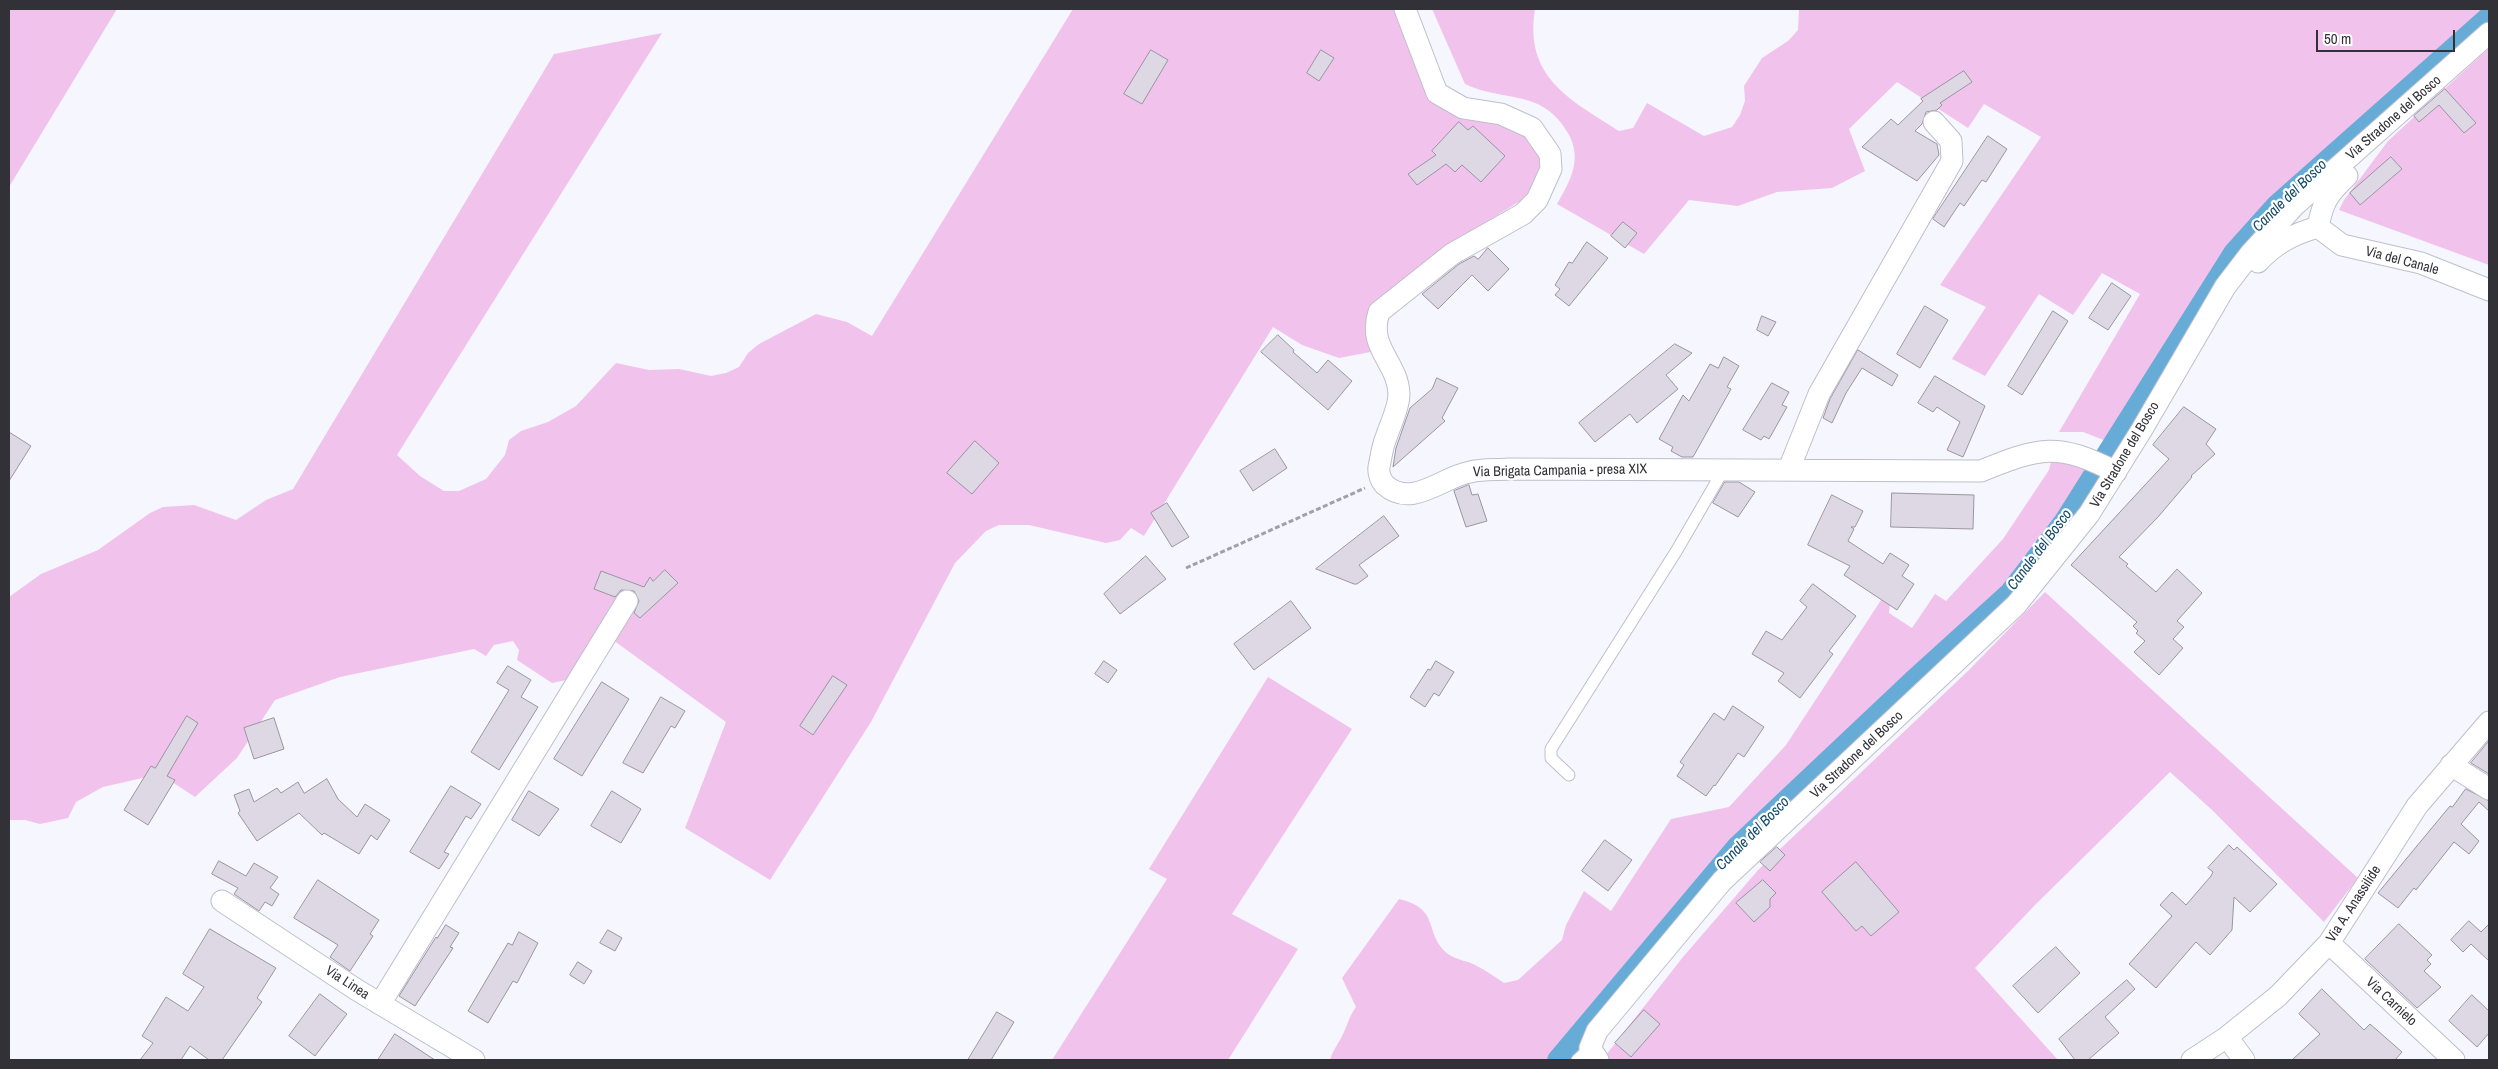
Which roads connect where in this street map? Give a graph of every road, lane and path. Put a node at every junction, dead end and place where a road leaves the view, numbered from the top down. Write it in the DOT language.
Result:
graph roads {
  1 [pos="1405,9"];
  2 [pos="2489,33"];
  3 [pos="2396,116"];
  4 [pos="1934,122"];
  5 [pos="2318,227"];
  6 [pos="2489,290"];
  7 [pos="2208,318"];
  8 [pos="1724,469"];
  9 [pos="1789,469"];
  10 [pos="2116,472"];
  11 [pos="1382,482"];
  12 [pos="1186,568"];
  13 [pos="626,601"];
  14 [pos="2489,722"];
  15 [pos="2451,765"];
  16 [pos="1569,775"];
  17 [pos="2489,789"];
  18 [pos="222,902"];
  19 [pos="2329,943"];
  20 [pos="380,1004"];
  21 [pos="2227,1037"];
  22 [pos="1588,1056"];
  23 [pos="474,1060"];
  24 [pos="2192,1060"];
  25 [pos="2244,1060"];
  26 [pos="2454,1060"];
  1 -- 11 [label="street"];
  2 -- 3 [label="street, Via Stradone del Bosco"];
  3 -- 5 [label="street"];
  3 -- 7 [label="street, Via Stradone del Bosco"];
  4 -- 9 [label="street"];
  5 -- 6 [label="street, Via del Canale"];
  5 -- 7 [label="street"];
  7 -- 10 [label="street, Via Stradone del Bosco"];
  8 -- 9 [label="street, Via Brigata Campania - presa XIX"];
  8 -- 11 [label="street, Via Brigata Campania - presa XIX"];
  8 -- 16 [label="lane"];
  9 -- 10 [label="street, Via Brigata Campania - presa XIX"];
  10 -- 22 [label="street, Via Stradone del Bosco"];
  11 -- 12 [label="path"];
  13 -- 20 [label="street"];
  14 -- 15 [label="street, Via A. Anassilide"];
  15 -- 17 [label="street"];
  15 -- 19 [label="street, Via A. Anassilide"];
  18 -- 20 [label="street, Via Linea"];
  19 -- 21 [label="street, Via A. Anassilide"];
  19 -- 26 [label="street, Via Carnielo"];
  20 -- 23 [label="street, Via Linea"];
  21 -- 24 [label="street, Via A. Anassilide"];
  21 -- 25 [label="street"];
}
